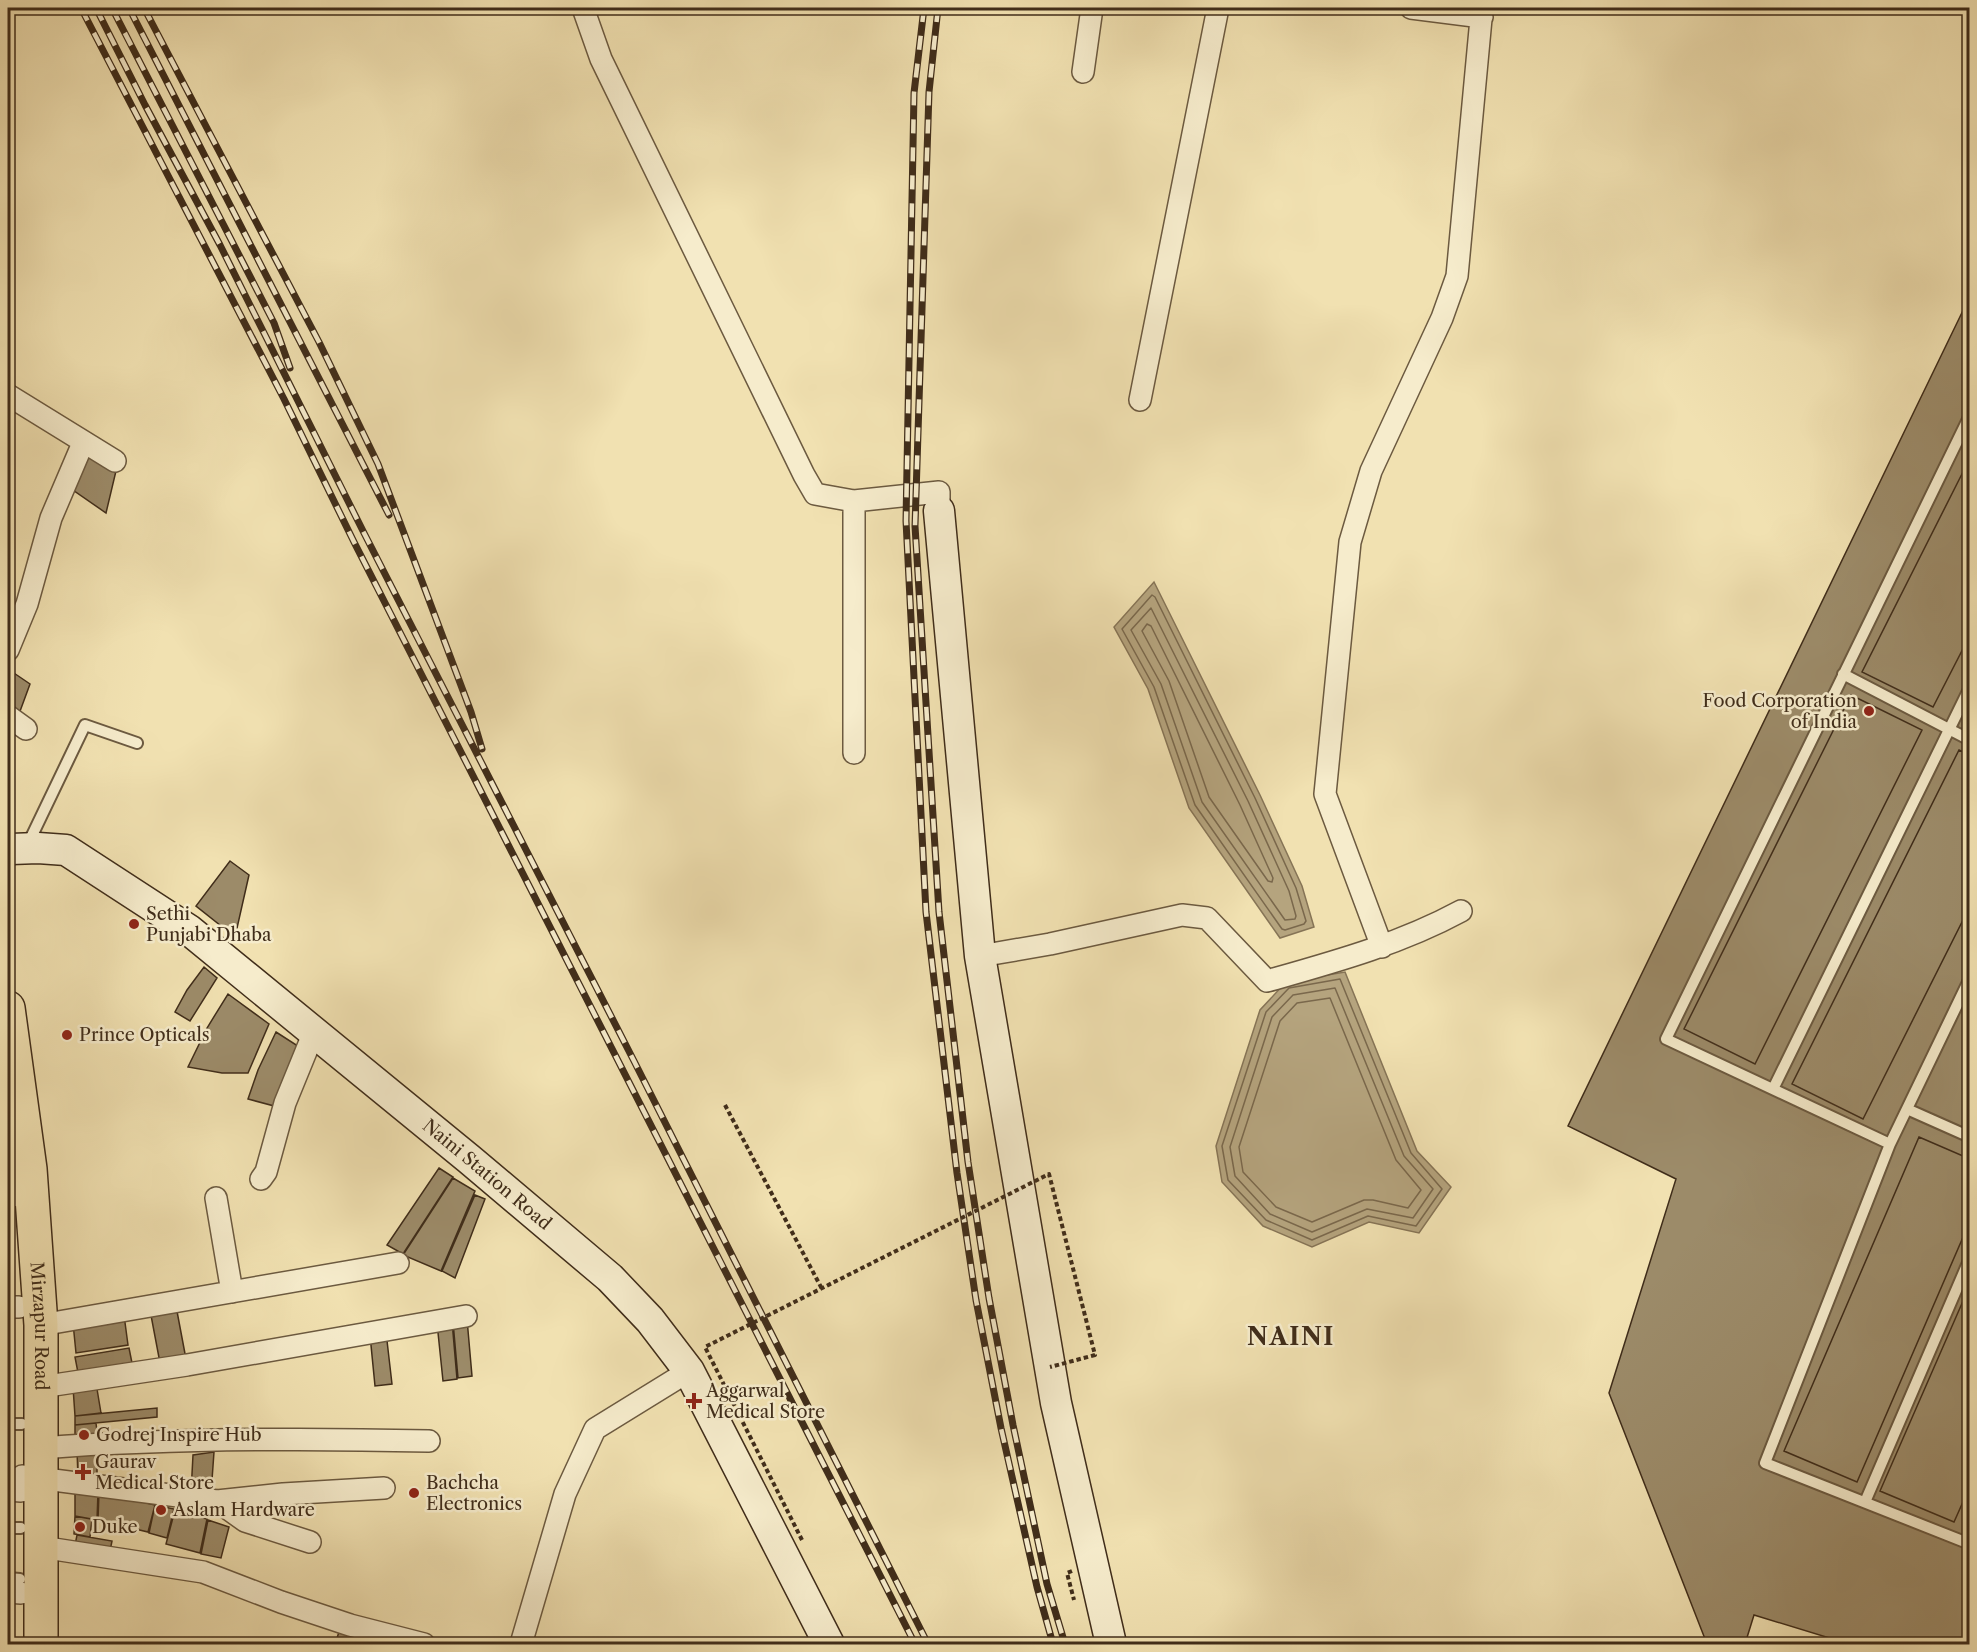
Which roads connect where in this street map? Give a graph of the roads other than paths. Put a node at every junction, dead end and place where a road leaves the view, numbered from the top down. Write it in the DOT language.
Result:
graph roads {
  1 [pos="583,8"];
  2 [pos="1092,8"];
  3 [pos="1218,8"];
  4 [pos="1411,8"];
  5 [pos="1482,12"];
  6 [pos="1083,72"];
  7 [pos="8,395"];
  8 [pos="1140,400"];
  9 [pos="1970,414"];
  10 [pos="83,443"];
  11 [pos="115,461"];
  12 [pos="854,501"];
  13 [pos="939,511"];
  14 [pos="8,650"];
  15 [pos="1844,674"];
  16 [pos="1970,687"];
  17 [pos="8,717"];
  18 [pos="26,729"];
  19 [pos="1949,729"];
  20 [pos="1970,740"];
  21 [pos="137,743"];
  22 [pos="854,753"];
  23 [pos="17,850"];
  24 [pos="1461,911"];
  25 [pos="1382,947"];
  26 [pos="980,956"];
  27 [pos="1970,978"];
  28 [pos="8,1008"];
  29 [pos="314,1032"];
  30 [pos="1773,1089"];
  31 [pos="1907,1109"];
  32 [pos="1970,1137"];
  33 [pos="1890,1144"];
  34 [pos="261,1179"];
  35 [pos="9,1186"];
  36 [pos="216,1198"];
  37 [pos="1970,1258"];
  38 [pos="398,1263"];
  39 [pos="232,1292"];
  40 [pos="23,1313"];
  41 [pos="466,1316"];
  42 [pos="688,1371"];
  43 [pos="41,1387"];
  44 [pos="429,1441"];
  45 [pos="23,1461"];
  46 [pos="384,1488"];
  47 [pos="217,1500"];
  48 [pos="1865,1502"];
  49 [pos="23,1534"];
  50 [pos="310,1542"];
  51 [pos="1970,1544"];
  52 [pos="14,1586"];
  53 [pos="22,1644"];
  54 [pos="42,1644"];
  55 [pos="423,1644"];
  56 [pos="521,1644"];
  57 [pos="829,1644"];
  58 [pos="1111,1644"];
  1 -- 12 [label="street"];
  2 -- 6 [label="street"];
  3 -- 8 [label="street"];
  4 -- 5 [label="street"];
  5 -- 25 [label="street"];
  7 -- 10 [label="street"];
  9 -- 15 [label="lane"];
  10 -- 11 [label="street"];
  10 -- 14 [label="street"];
  12 -- 13 [label="street"];
  12 -- 22 [label="street"];
  13 -- 26 [label="street"];
  15 -- 19 [label="lane"];
  15 -- 30 [label="lane"];
  16 -- 19 [label="lane"];
  17 -- 18 [label="street"];
  19 -- 20 [label="lane"];
  19 -- 30 [label="lane"];
  21 -- 23 [label="lane"];
  23 -- 29 [label="street, Naini Station Road"];
  24 -- 25 [label="street"];
  25 -- 26 [label="street"];
  26 -- 58 [label="street"];
  27 -- 31 [label="lane"];
  28 -- 40 [label="highway, Mirzapur Road"];
  29 -- 34 [label="street"];
  29 -- 42 [label="street, Naini Station Road"];
  30 -- 33 [label="lane"];
  31 -- 32 [label="lane"];
  31 -- 33 [label="lane"];
  33 -- 48 [label="lane"];
  35 -- 40 [label="highway, Mirzapur Road"];
  36 -- 39 [label="street"];
  37 -- 48 [label="lane"];
  38 -- 39 [label="street"];
  39 -- 40 [label="street"];
  40 -- 43 [label="highway, Mirzapur Road"];
  40 -- 45 [label="highway, Mirzapur Road"];
  41 -- 43 [label="street"];
  42 -- 56 [label="street"];
  42 -- 57 [label="street, Naini Station Road"];
  43 -- 45 [label="highway, Mirzapur Road"];
  44 -- 45 [label="street"];
  45 -- 47 [label="street"];
  45 -- 49 [label="highway, Mirzapur Road"];
  46 -- 47 [label="street"];
  47 -- 50 [label="street"];
  48 -- 51 [label="lane"];
  49 -- 52 [label="highway, Mirzapur Road"];
  49 -- 54 [label="highway, Mirzapur Road"];
  49 -- 55 [label="street"];
  52 -- 53 [label="highway, Mirzapur Road"];
}
